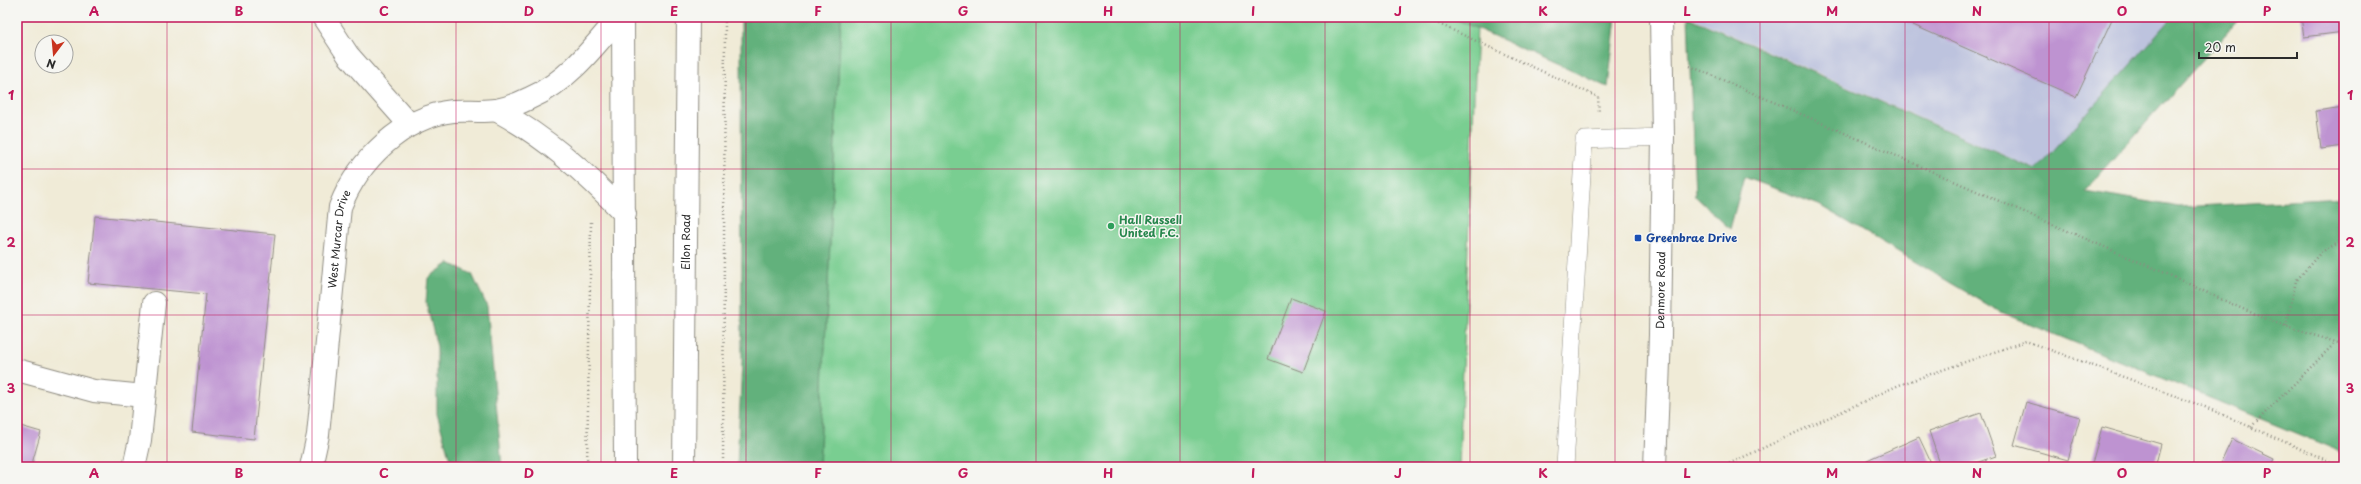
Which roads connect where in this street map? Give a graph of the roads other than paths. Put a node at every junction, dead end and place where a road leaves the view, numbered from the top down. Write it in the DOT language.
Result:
graph roads {
  1 [pos="323,17"];
  2 [pos="619,17"];
  3 [pos="623,17"];
  4 [pos="688,17"];
  5 [pos="1661,17"];
  6 [pos="496,110"];
  7 [pos="410,125"];
  8 [pos="1663,137"];
  9 [pos="625,214"];
  10 [pos="154,303"];
  11 [pos="17,370"];
  12 [pos="144,396"];
  13 [pos="134,467"];
  14 [pos="311,467"];
  15 [pos="625,467"];
  16 [pos="684,467"];
  17 [pos="1565,467"];
  18 [pos="1655,467"];
  1 -- 7 [label="street"];
  2 -- 6 [label="street, West Murcar Drive"];
  3 -- 9 [label="street"];
  4 -- 16 [label="street, Ellon Road"];
  5 -- 8 [label="street, Denmore Road"];
  6 -- 7 [label="street, West Murcar Drive"];
  6 -- 9 [label="street"];
  7 -- 14 [label="street, West Murcar Drive"];
  8 -- 17 [label="lane"];
  8 -- 18 [label="street, Denmore Road"];
  9 -- 15 [label="street"];
  10 -- 12 [label="street"];
  11 -- 12 [label="street"];
  12 -- 13 [label="street"];
}
